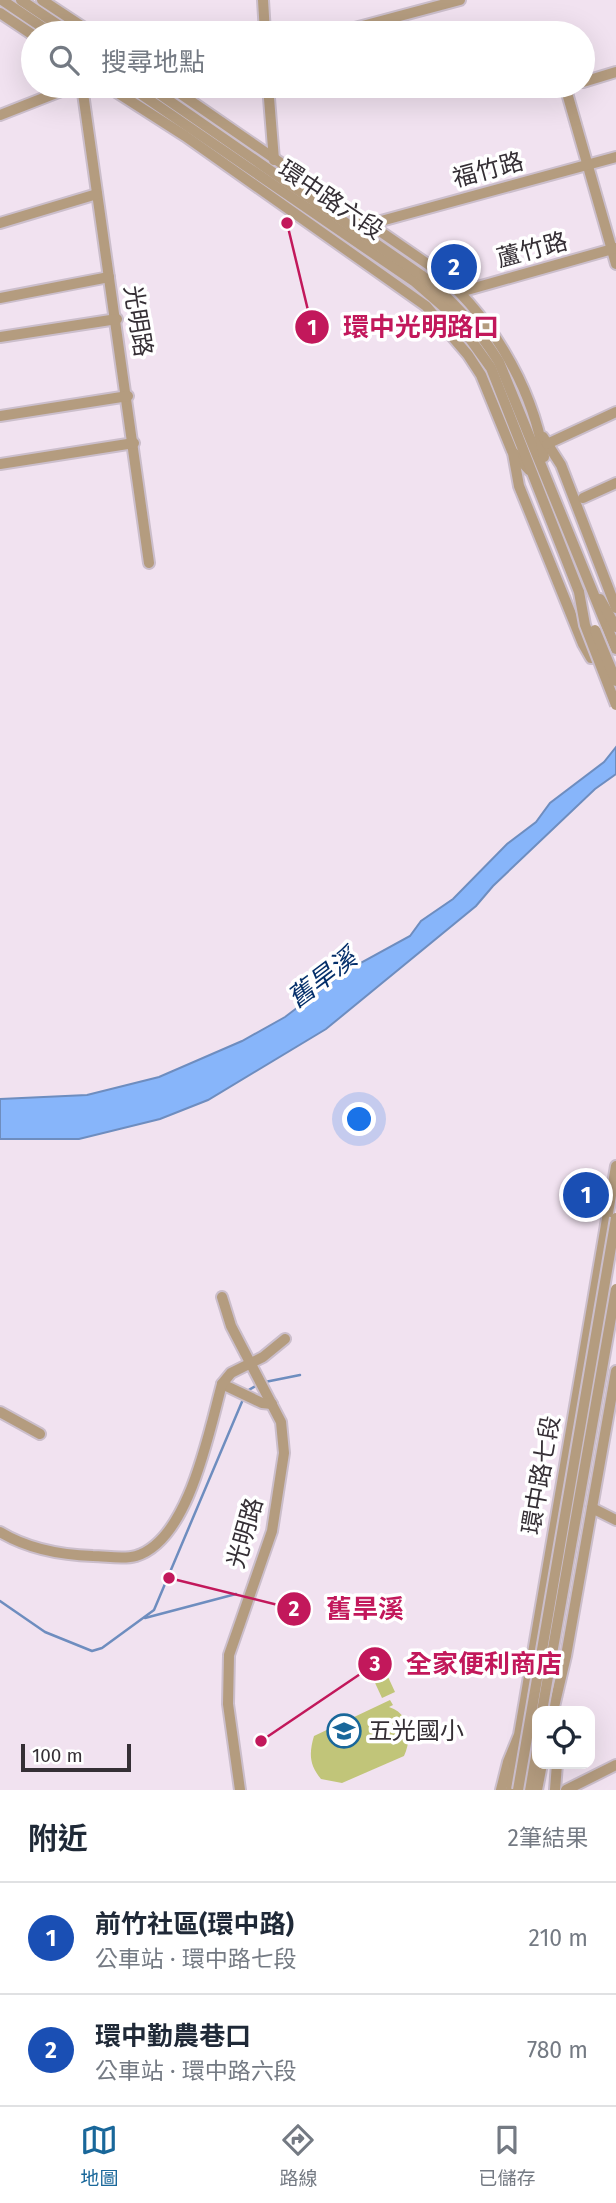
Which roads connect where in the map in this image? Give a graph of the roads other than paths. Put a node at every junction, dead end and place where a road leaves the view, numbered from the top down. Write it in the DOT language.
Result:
graph roads {
  1 [pos="2,0"];
  2 [pos="21,0"];
  3 [pos="42,0"];
  4 [pos="263,0"];
  5 [pos="460,0"];
  6 [pos="0,13"];
  7 [pos="33,21"];
  8 [pos="52,21"];
  9 [pos="74,21"];
  10 [pos="264,21"];
  11 [pos="381,21"];
  12 [pos="21,28"];
  13 [pos="616,72"];
  14 [pos="595,78"];
  15 [pos="43,98"];
  16 [pos="84,98"];
  17 [pos="126,98"];
  18 [pos="147,98"];
  19 [pos="166,98"];
  20 [pos="187,98"];
  21 [pos="269,98"];
  22 [pos="569,98"];
  23 [pos="163,109"];
  24 [pos="0,115"];
  25 [pos="172,128"];
  26 [pos="273,156"];
  27 [pos="616,157"];
  28 [pos="587,165"];
  29 [pos="274,171"];
  30 [pos="97,194"];
  31 [pos="276,195"];
  32 [pos="0,223"];
  33 [pos="370,224"];
  34 [pos="613,249"];
  35 [pos="616,264"];
  36 [pos="109,277"];
  37 [pos="460,292"];
  38 [pos="0,298"];
  39 [pos="117,319"];
  40 [pos="0,337"];
  41 [pos="499,361"];
  42 [pos="128,396"];
  43 [pos="616,412"];
  44 [pos="0,416"];
  45 [pos="540,432"];
  46 [pos="134,443"];
  47 [pos="547,444"];
  48 [pos="512,451"];
  49 [pos="0,464"];
  50 [pos="541,475"];
  51 [pos="616,483"];
  52 [pos="547,492"];
  53 [pos="583,498"];
  54 [pos="149,563"];
  55 [pos="591,588"];
  56 [pos="579,592"];
  57 [pos="616,608"];
  58 [pos="616,627"];
  59 [pos="616,651"];
  60 [pos="616,681"];
  61 [pos="616,705"];
  62 [pos="616,1166"];
  63 [pos="616,1217"];
  64 [pos="616,1289"];
  65 [pos="222,1297"];
  66 [pos="285,1339"];
  67 [pos="250,1363"];
  68 [pos="616,1371"];
  69 [pos="225,1385"];
  70 [pos="614,1396"];
  71 [pos="272,1404"];
  72 [pos="0,1412"];
  73 [pos="40,1434"];
  74 [pos="592,1508"];
  75 [pos="616,1520"];
  76 [pos="0,1532"];
  77 [pos="533,1645"];
  78 [pos="568,1648"];
  79 [pos="530,1662"];
  80 [pos="564,1664"];
  81 [pos="543,1706"];
  82 [pos="554,1706"];
  83 [pos="519,1735"];
  84 [pos="616,1765"];
  85 [pos="532,1767"];
  86 [pos="541,1769"];
  87 [pos="557,1769"];
  88 [pos="240,1790"];
  89 [pos="502,1790"];
  90 [pos="511,1790"];
  91 [pos="518,1790"];
  92 [pos="528,1790"];
  93 [pos="537,1790"];
  94 [pos="555,1790"];
  95 [pos="566,1790"];
  1 -- 7 [label="street"];
  2 -- 8 [label="street"];
  3 -- 9 [label="street"];
  4 -- 10 [label="street"];
  5 -- 11 [label="street"];
  6 -- 12 [label="street"];
  13 -- 14 [label="street"];
  15 -- 24 [label="street"];
  16 -- 30 [label="street, 光明路"];
  17 -- 25 [label="street"];
  18 -- 23 [label="street, 環中路六段"];
  19 -- 29 [label="street, 環中路六段"];
  20 -- 26 [label="street, 環中路六段"];
  21 -- 26 [label="street"];
  22 -- 28 [label="street"];
  23 -- 25 [label="street"];
  23 -- 31 [label="street, 環中路六段"];
  25 -- 31 [label="street"];
  26 -- 29 [label="street"];
  26 -- 33 [label="street, 環中路六段"];
  27 -- 28 [label="street, 福竹路"];
  28 -- 33 [label="street, 福竹路"];
  28 -- 34 [label="street"];
  29 -- 31 [label="street"];
  29 -- 41 [label="street, 環中路六段"];
  30 -- 32 [label="street"];
  30 -- 36 [label="street, 光明路"];
  31 -- 41 [label="street, 環中路六段"];
  31 -- 48 [label="street"];
  33 -- 37 [label="street, 環中路六段"];
  34 -- 35 [label="street"];
  34 -- 37 [label="street, 蘆竹路"];
  36 -- 38 [label="street"];
  36 -- 39 [label="street, 光明路"];
  37 -- 41 [label="street, 環中路六段"];
  39 -- 40 [label="street"];
  39 -- 42 [label="street, 光明路"];
  41 -- 45 [label="street"];
  41 -- 50 [label="street"];
  42 -- 44 [label="street"];
  42 -- 46 [label="street, 光明路"];
  43 -- 47 [label="street"];
  45 -- 47 [label="street"];
  45 -- 50 [label="street"];
  46 -- 49 [label="street"];
  46 -- 54 [label="street, 光明路"];
  47 -- 57 [label="street"];
  48 -- 50 [label="street"];
  48 -- 59 [label="street"];
  50 -- 52 [label="street"];
  51 -- 53 [label="street"];
  52 -- 55 [label="street"];
  52 -- 56 [label="street"];
  55 -- 58 [label="street"];
  55 -- 59 [label="street"];
  56 -- 60 [label="street, bridge"];
  56 -- 61 [label="street, bridge"];
  62 -- 77 [label="street, 環中路七段"];
  63 -- 91 [label="street, 環中路七段, bridge"];
  64 -- 81 [label="street, 環中路七段, bridge"];
  65 -- 67 [label="street, 光明路"];
  66 -- 67 [label="street"];
  67 -- 69 [label="street"];
  67 -- 71 [label="street, 光明路"];
  68 -- 70 [label="street"];
  69 -- 71 [label="street"];
  69 -- 76 [label="street"];
  70 -- 74 [label="street"];
  71 -- 88 [label="street, 光明路"];
  72 -- 73 [label="street"];
  74 -- 75 [label="street"];
  74 -- 78 [label="street"];
  77 -- 78 [label="street"];
  77 -- 79 [label="street, 環中路七段"];
  78 -- 80 [label="street"];
  79 -- 80 [label="street"];
  79 -- 83 [label="street, 環中路七段"];
  80 -- 82 [label="street"];
  83 -- 89 [label="street, 環中路七段"];
  83 -- 90 [label="street"];
  84 -- 95 [label="street"];
  85 -- 92 [label="street"];
  86 -- 93 [label="street"];
  87 -- 94 [label="street"];
}
